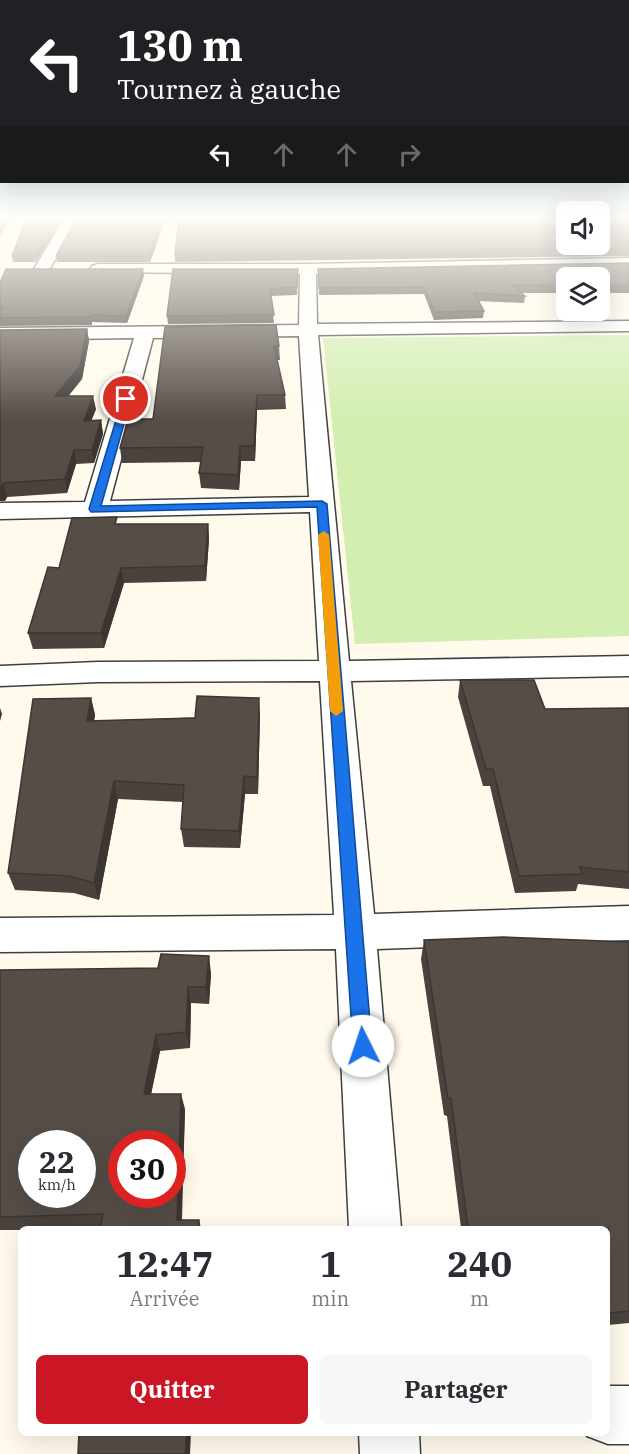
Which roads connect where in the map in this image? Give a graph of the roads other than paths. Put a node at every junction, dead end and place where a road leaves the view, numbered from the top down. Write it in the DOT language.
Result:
graph roads {
  1 [pos="308,285"];
  2 [pos="629,326"];
  3 [pos="308,330"];
  4 [pos="145,333"];
  5 [pos="0,334"];
  6 [pos="322,504"];
  7 [pos="95,509"];
  8 [pos="0,511"];
  9 [pos="629,666"];
  10 [pos="333,672"];
  11 [pos="0,676"];
  12 [pos="629,923"];
  13 [pos="355,932"];
  14 [pos="0,935"];
  15 [pos="375,1226"];
  16 [pos="610,1415"];
  17 [pos="629,1415"];
  18 [pos="388,1436"];
  19 [pos="390,1454"];
  1 -- 3 [label="street"];
  2 -- 3 [label="street"];
  3 -- 4 [label="street"];
  3 -- 6 [label="street"];
  4 -- 5 [label="street"];
  4 -- 7 [label="street"];
  6 -- 7 [label="street"];
  6 -- 10 [label="street"];
  7 -- 8 [label="street"];
  9 -- 10 [label="street"];
  10 -- 11 [label="street"];
  10 -- 13 [label="street"];
  12 -- 13 [label="street"];
  13 -- 14 [label="street"];
  13 -- 15 [label="street"];
  16 -- 17 [label="street"];
  18 -- 19 [label="street"];
}
